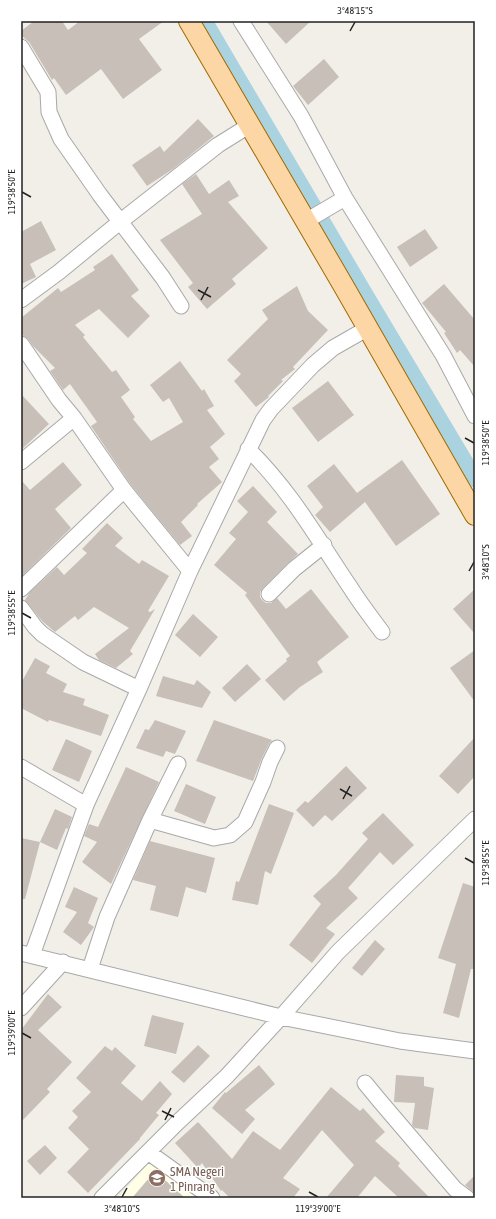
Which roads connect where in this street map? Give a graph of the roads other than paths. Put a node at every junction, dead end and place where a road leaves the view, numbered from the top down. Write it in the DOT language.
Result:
graph roads {
  1 [pos="190,21"];
  2 [pos="241,21"];
  3 [pos="21,47"];
  4 [pos="250,125"];
  5 [pos="341,200"];
  6 [pos="309,220"];
  7 [pos="121,221"];
  8 [pos="21,300"];
  9 [pos="181,306"];
  10 [pos="368,328"];
  11 [pos="21,344"];
  12 [pos="475,416"];
  13 [pos="74,418"];
  14 [pos="248,449"];
  15 [pos="21,462"];
  16 [pos="124,490"];
  17 [pos="475,515"];
  18 [pos="324,545"];
  19 [pos="190,571"];
  20 [pos="21,589"];
  21 [pos="269,594"];
  22 [pos="21,608"];
  23 [pos="382,632"];
  24 [pos="139,689"];
  25 [pos="277,748"];
  26 [pos="178,764"];
  27 [pos="21,767"];
  28 [pos="86,805"];
  29 [pos="475,819"];
  30 [pos="150,820"];
  31 [pos="27,954"];
  32 [pos="63,962"];
  33 [pos="90,969"];
  34 [pos="21,1008"];
  35 [pos="281,1017"];
  36 [pos="475,1051"];
  37 [pos="365,1083"];
  38 [pos="148,1152"];
  39 [pos="102,1198"];
  40 [pos="212,1198"];
  41 [pos="467,1198"];
  1 -- 4 [label="main road"];
  2 -- 5 [label="street"];
  3 -- 7 [label="street"];
  4 -- 6 [label="main road"];
  4 -- 7 [label="street"];
  5 -- 6 [label="street"];
  5 -- 12 [label="street"];
  6 -- 10 [label="main road"];
  7 -- 8 [label="street"];
  7 -- 9 [label="street"];
  10 -- 14 [label="street"];
  10 -- 17 [label="main road"];
  11 -- 13 [label="street"];
  13 -- 15 [label="street"];
  13 -- 16 [label="street"];
  14 -- 18 [label="street"];
  14 -- 19 [label="street"];
  16 -- 19 [label="street"];
  16 -- 20 [label="street"];
  18 -- 21 [label="street"];
  18 -- 23 [label="street"];
  19 -- 24 [label="street"];
  22 -- 24 [label="street"];
  24 -- 28 [label="street"];
  25 -- 30 [label="street"];
  26 -- 30 [label="street"];
  27 -- 28 [label="street"];
  28 -- 31 [label="street"];
  29 -- 35 [label="street"];
  30 -- 33 [label="street"];
  31 -- 32 [label="street"];
  32 -- 33 [label="street"];
  32 -- 34 [label="street"];
  33 -- 35 [label="street"];
  35 -- 36 [label="street"];
  35 -- 38 [label="street"];
  37 -- 41 [label="street"];
  38 -- 39 [label="street"];
  38 -- 40 [label="street"];
}
